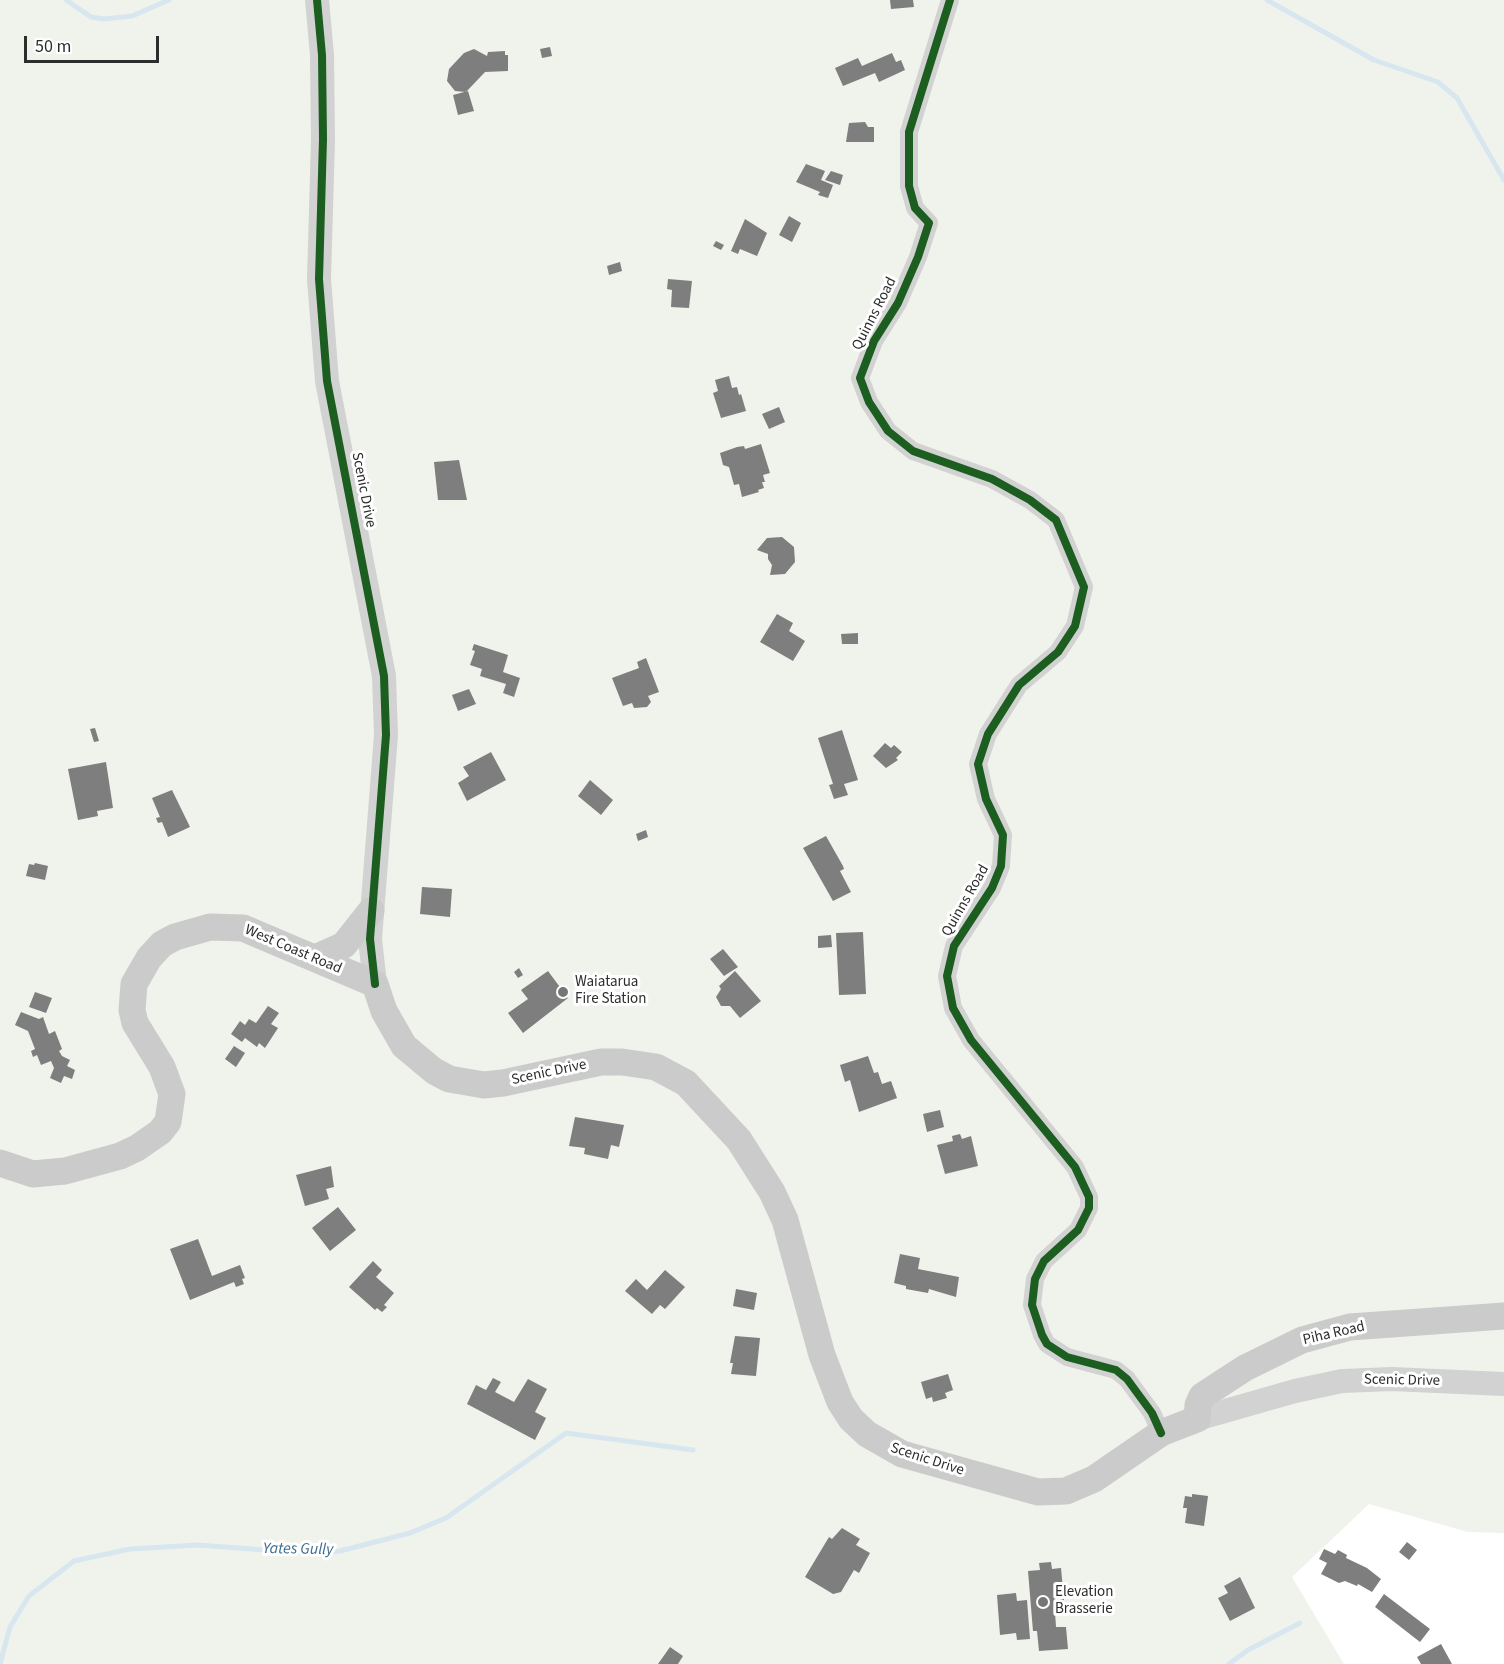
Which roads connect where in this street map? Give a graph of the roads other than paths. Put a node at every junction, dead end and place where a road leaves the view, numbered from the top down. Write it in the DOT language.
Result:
graph roads {
  1 [pos="317,0"];
  2 [pos="950,0"];
  3 [pos="371,911"];
  4 [pos="315,958"];
  5 [pos="375,984"];
  6 [pos="0,1163"];
  7 [pos="1504,1316"];
  8 [pos="1504,1384"];
  9 [pos="1197,1419"];
  10 [pos="1161,1433"];
  1 -- 3 [label="street, Scenic Drive"];
  2 -- 10 [label="street, Quinns Road"];
  3 -- 4 [label="main road"];
  3 -- 5 [label="street, Scenic Drive"];
  4 -- 5 [label="main road, West Coast Road"];
  4 -- 6 [label="main road, West Coast Road"];
  5 -- 10 [label="main road, Scenic Drive"];
  7 -- 9 [label="main road, Piha Road"];
  8 -- 9 [label="street, Scenic Drive"];
  9 -- 10 [label="main road, Scenic Drive"];
}
